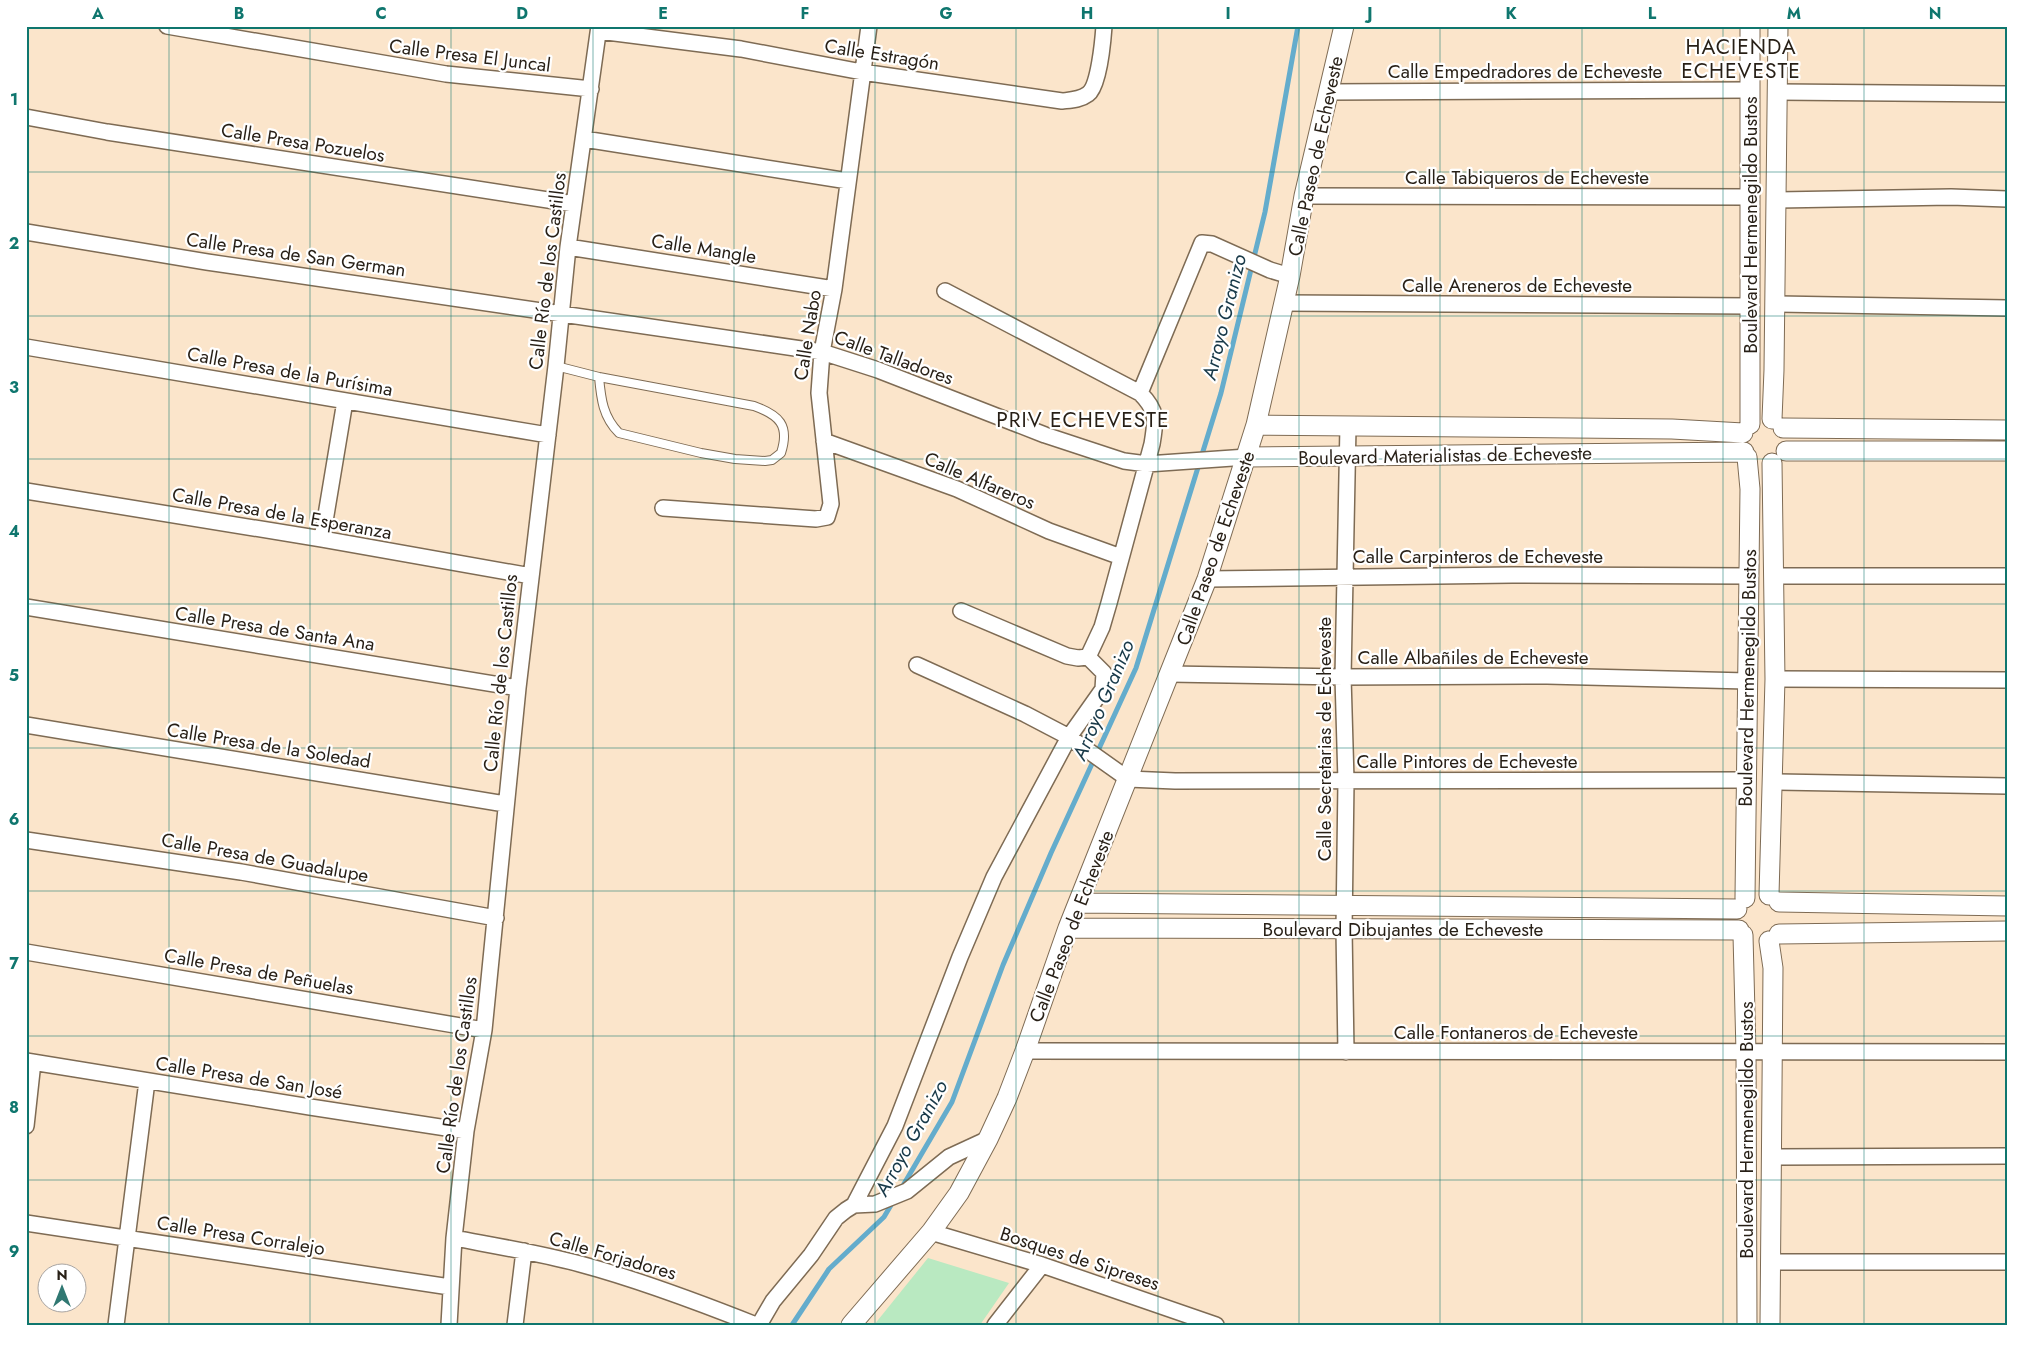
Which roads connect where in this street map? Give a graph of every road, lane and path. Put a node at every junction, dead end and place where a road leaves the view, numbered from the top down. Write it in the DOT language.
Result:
graph roads {
  1 [pos="167,26"];
  2 [pos="869,26"];
  3 [pos="1104,26"];
  4 [pos="1344,26"];
  5 [pos="1750,26"];
  6 [pos="1778,26"];
  7 [pos="599,29"];
  8 [pos="862,72"];
  9 [pos="591,90"];
  10 [pos="1750,90"];
  11 [pos="1329,92"];
  12 [pos="1778,92"];
  13 [pos="2007,94"];
  14 [pos="26,117"];
  15 [pos="584,139"];
  16 [pos="848,181"];
  17 [pos="1304,196"];
  18 [pos="1750,197"];
  19 [pos="2007,199"];
  20 [pos="1776,200"];
  21 [pos="574,204"];
  22 [pos="26,232"];
  23 [pos="568,247"];
  24 [pos="1290,276"];
  25 [pos="834,289"];
  26 [pos="945,291"];
  27 [pos="1284,303"];
  28 [pos="1774,304"];
  29 [pos="1750,306"];
  30 [pos="2007,308"];
  31 [pos="560,314"];
  32 [pos="26,347"];
  33 [pos="822,352"];
  34 [pos="556,366"];
  35 [pos="599,377"];
  36 [pos="1140,393"];
  37 [pos="345,401"];
  38 [pos="1778,424"];
  39 [pos="1256,425"];
  40 [pos="1348,426"];
  41 [pos="1746,428"];
  42 [pos="2007,430"];
  43 [pos="548,435"];
  44 [pos="824,441"];
  45 [pos="2007,451"];
  46 [pos="1745,454"];
  47 [pos="1347,455"];
  48 [pos="1779,457"];
  49 [pos="1247,458"];
  50 [pos="1152,464"];
  51 [pos="26,491"];
  52 [pos="663,508"];
  53 [pos="322,539"];
  54 [pos="1121,557"];
  55 [pos="531,576"];
  56 [pos="1344,576"];
  57 [pos="1748,576"];
  58 [pos="1774,576"];
  59 [pos="2007,576"];
  60 [pos="1207,579"];
  61 [pos="26,607"];
  62 [pos="961,611"];
  63 [pos="1088,657"];
  64 [pos="917,665"];
  65 [pos="1170,674"];
  66 [pos="1343,677"];
  67 [pos="1775,680"];
  68 [pos="2007,680"];
  69 [pos="1747,681"];
  70 [pos="518,688"];
  71 [pos="26,725"];
  72 [pos="1076,741"];
  73 [pos="1128,779"];
  74 [pos="1746,780"];
  75 [pos="1346,781"];
  76 [pos="1773,782"];
  77 [pos="2007,786"];
  78 [pos="505,804"];
  79 [pos="26,840"];
  80 [pos="1774,899"];
  81 [pos="1078,903"];
  82 [pos="1741,904"];
  83 [pos="1344,905"];
  84 [pos="2007,906"];
  85 [pos="496,918"];
  86 [pos="1068,928"];
  87 [pos="1344,929"];
  88 [pos="2007,931"];
  89 [pos="1741,933"];
  90 [pos="1774,937"];
  91 [pos="26,952"];
  92 [pos="484,1030"];
  93 [pos="1025,1050"];
  94 [pos="1346,1052"];
  95 [pos="1746,1052"];
  96 [pos="2007,1052"];
  97 [pos="1772,1053"];
  98 [pos="30,1061"];
  99 [pos="147,1081"];
  100 [pos="26,1126"];
  101 [pos="466,1131"];
  102 [pos="988,1139"];
  103 [pos="2007,1156"];
  104 [pos="1771,1157"];
  105 [pos="854,1205"];
  106 [pos="26,1223"];
  107 [pos="931,1232"];
  108 [pos="128,1238"];
  109 [pos="454,1238"];
  110 [pos="524,1251"];
  111 [pos="1770,1262"];
  112 [pos="2007,1262"];
  113 [pos="1042,1265"];
  114 [pos="450,1287"];
  115 [pos="116,1325"];
  116 [pos="450,1325"];
  117 [pos="515,1325"];
  118 [pos="758,1325"];
  119 [pos="851,1325"];
  120 [pos="995,1325"];
  121 [pos="1216,1325"];
  122 [pos="1747,1325"];
  123 [pos="1770,1325"];
  1 -- 9 [label="street, Calle Presa El Juncal"];
  2 -- 8 [label="street, Calle Nabo"];
  3 -- 8 [label="street, Calle Estragón"];
  4 -- 11 [label="street, Calle Paseo de Echeveste"];
  5 -- 10 [label="street, Boulevard Hermenegildo Bustos"];
  6 -- 12 [label="street, Boulevard Hermenegildo Bustos"];
  7 -- 8 [label="street, Calle Estragón"];
  7 -- 9 [label="street, Calle Río de los Castillos"];
  8 -- 16 [label="street, Calle Nabo"];
  9 -- 15 [label="street, Calle Río de los Castillos"];
  10 -- 11 [label="street, Calle Empedradores de Echeveste"];
  10 -- 18 [label="street, Boulevard Hermenegildo Bustos"];
  11 -- 17 [label="street, Calle Paseo de Echeveste"];
  12 -- 13 [label="street"];
  12 -- 20 [label="street, Boulevard Hermenegildo Bustos"];
  14 -- 21 [label="street, Calle Presa Pozuelos"];
  15 -- 16 [label="street"];
  15 -- 21 [label="street, Calle Río de los Castillos"];
  16 -- 25 [label="street, Calle Nabo"];
  17 -- 18 [label="street, Calle Tabiqueros de Echeveste"];
  17 -- 24 [label="street, Calle Paseo de Echeveste"];
  18 -- 29 [label="street, Boulevard Hermenegildo Bustos"];
  19 -- 20 [label="street"];
  20 -- 28 [label="street, Boulevard Hermenegildo Bustos"];
  21 -- 23 [label="street, Calle Río de los Castillos"];
  22 -- 31 [label="street, Calle Presa de San German"];
  23 -- 25 [label="street, Calle Mangle"];
  23 -- 31 [label="street, Calle Río de los Castillos"];
  24 -- 27 [label="street, Calle Paseo de Echeveste"];
  24 -- 36 [label="street"];
  25 -- 33 [label="street, Calle Nabo"];
  26 -- 36 [label="street"];
  27 -- 29 [label="street, Calle Areneros de Echeveste"];
  27 -- 39 [label="street, Calle Paseo de Echeveste"];
  28 -- 30 [label="street"];
  28 -- 38 [label="street, Boulevard Hermenegildo Bustos"];
  29 -- 41 [label="street, Boulevard Hermenegildo Bustos"];
  31 -- 33 [label="street, Calle Talladores"];
  31 -- 34 [label="street, Calle Río de los Castillos"];
  32 -- 37 [label="street, Calle Presa de la Purísima"];
  33 -- 44 [label="street, Calle Nabo"];
  33 -- 50 [label="street, Calle Talladores"];
  34 -- 35 [label="lane"];
  34 -- 43 [label="street, Calle Río de los Castillos"];
  35 -- 35 [label="lane"];
  36 -- 50 [label="street"];
  37 -- 43 [label="street, Calle Presa de la Purísima"];
  37 -- 53 [label="street"];
  38 -- 41 [label="street"];
  38 -- 42 [label="street"];
  38 -- 48 [label="street"];
  39 -- 40 [label="street, Boulevard Materialistas de Echeveste"];
  39 -- 49 [label="street, Calle Paseo de Echeveste"];
  40 -- 41 [label="street, Boulevard Materialistas de Echeveste"];
  40 -- 47 [label="street, Calle Secretarias de Echeveste"];
  41 -- 46 [label="street"];
  43 -- 55 [label="street, Calle Río de los Castillos"];
  44 -- 52 [label="street, Calle Nabo"];
  44 -- 54 [label="street, Calle Alfareros"];
  45 -- 48 [label="street"];
  46 -- 47 [label="street, Boulevard Materialistas de Echeveste"];
  46 -- 48 [label="street"];
  46 -- 57 [label="street, Boulevard Hermenegildo Bustos"];
  47 -- 49 [label="street, Boulevard Materialistas de Echeveste"];
  47 -- 56 [label="street, Calle Secretarias de Echeveste"];
  48 -- 58 [label="street, Boulevard Hermenegildo Bustos"];
  49 -- 50 [label="street, Boulevard Materialistas de Echeveste"];
  49 -- 60 [label="street, Calle Paseo de Echeveste"];
  50 -- 54 [label="street"];
  51 -- 53 [label="street, Calle Presa de la Esperanza"];
  53 -- 55 [label="street, Calle Presa de la Esperanza"];
  54 -- 63 [label="street"];
  55 -- 70 [label="street, Calle Río de los Castillos"];
  56 -- 57 [label="street, Calle Carpinteros de Echeveste"];
  56 -- 60 [label="street, Calle Carpinteros de Echeveste"];
  56 -- 66 [label="street, Calle Secretarias de Echeveste"];
  57 -- 69 [label="street, Boulevard Hermenegildo Bustos"];
  58 -- 59 [label="street"];
  58 -- 67 [label="street, Boulevard Hermenegildo Bustos"];
  60 -- 65 [label="street, Calle Paseo de Echeveste"];
  61 -- 70 [label="street, Calle Presa de Santa Ana"];
  62 -- 63 [label="street"];
  63 -- 72 [label="street"];
  64 -- 72 [label="street"];
  65 -- 66 [label="street, Calle Albañiles de Echeveste"];
  65 -- 73 [label="street, Calle Paseo de Echeveste"];
  66 -- 69 [label="street, Calle Albañiles de Echeveste"];
  66 -- 75 [label="street, Calle Secretarias de Echeveste"];
  67 -- 68 [label="street"];
  67 -- 76 [label="street, Boulevard Hermenegildo Bustos"];
  69 -- 74 [label="street, Boulevard Hermenegildo Bustos"];
  70 -- 78 [label="street, Calle Río de los Castillos"];
  71 -- 78 [label="street, Calle Presa de la Soledad"];
  72 -- 73 [label="street"];
  72 -- 105 [label="street"];
  73 -- 75 [label="street, Calle Pintores de Echeveste"];
  73 -- 81 [label="street, Calle Paseo de Echeveste"];
  74 -- 75 [label="street, Calle Pintores de Echeveste"];
  74 -- 82 [label="street, Boulevard Hermenegildo Bustos"];
  75 -- 83 [label="street, Calle Secretarias de Echeveste"];
  76 -- 77 [label="street"];
  76 -- 80 [label="street, Boulevard Hermenegildo Bustos"];
  78 -- 85 [label="street, Calle Río de los Castillos"];
  79 -- 85 [label="street, Calle Presa de Guadalupe"];
  80 -- 82 [label="street"];
  80 -- 84 [label="street"];
  80 -- 90 [label="street"];
  81 -- 83 [label="street, Boulevard Dibujantes de Echeveste"];
  81 -- 86 [label="street, Calle Paseo de Echeveste"];
  82 -- 83 [label="street, Boulevard Dibujantes de Echeveste"];
  82 -- 89 [label="street"];
  83 -- 87 [label="street, Calle Secretarias de Echeveste"];
  85 -- 92 [label="street, Calle Río de los Castillos"];
  86 -- 87 [label="street, Boulevard Dibujantes de Echeveste"];
  86 -- 93 [label="street, Calle Paseo de Echeveste"];
  87 -- 89 [label="street, Boulevard Dibujantes de Echeveste"];
  87 -- 94 [label="street, Calle Secretarias de Echeveste"];
  88 -- 90 [label="street"];
  89 -- 90 [label="street"];
  89 -- 95 [label="street, Boulevard Hermenegildo Bustos"];
  90 -- 97 [label="street, Boulevard Hermenegildo Bustos"];
  91 -- 92 [label="street, Calle Presa de Peñuelas"];
  92 -- 101 [label="street, Calle Río de los Castillos"];
  93 -- 94 [label="street, Calle Fontaneros de Echeveste"];
  93 -- 102 [label="street, Calle Paseo de Echeveste"];
  94 -- 95 [label="street, Calle Fontaneros de Echeveste"];
  95 -- 97 [label="street, Calle Fontaneros de Echeveste"];
  95 -- 122 [label="street, Boulevard Hermenegildo Bustos"];
  96 -- 97 [label="street, Calle Fontaneros de Echeveste"];
  97 -- 104 [label="street, Boulevard Hermenegildo Bustos"];
  98 -- 99 [label="street, Calle Presa de San José"];
  98 -- 100 [label="street"];
  99 -- 101 [label="street, Calle Presa de San José"];
  99 -- 108 [label="street"];
  101 -- 109 [label="street, Calle Río de los Castillos"];
  102 -- 105 [label="street"];
  102 -- 107 [label="street, Calle Paseo de Echeveste"];
  103 -- 104 [label="street"];
  104 -- 111 [label="street, Boulevard Hermenegildo Bustos"];
  105 -- 118 [label="street"];
  106 -- 108 [label="street, Calle Presa Corralejo"];
  107 -- 113 [label="street, Bosques de Sipreses"];
  107 -- 119 [label="street, Calle Paseo de Echeveste"];
  108 -- 114 [label="street, Calle Presa Corralejo"];
  108 -- 115 [label="street"];
  109 -- 110 [label="street, Calle Forjadores"];
  109 -- 114 [label="street, Calle Río de los Castillos"];
  110 -- 117 [label="street"];
  110 -- 118 [label="street, Calle Forjadores"];
  111 -- 112 [label="street"];
  111 -- 123 [label="street, Boulevard Hermenegildo Bustos"];
  113 -- 120 [label="street"];
  113 -- 121 [label="street, Bosques de Sipreses"];
  114 -- 116 [label="street, Calle Río de los Castillos"];
}
